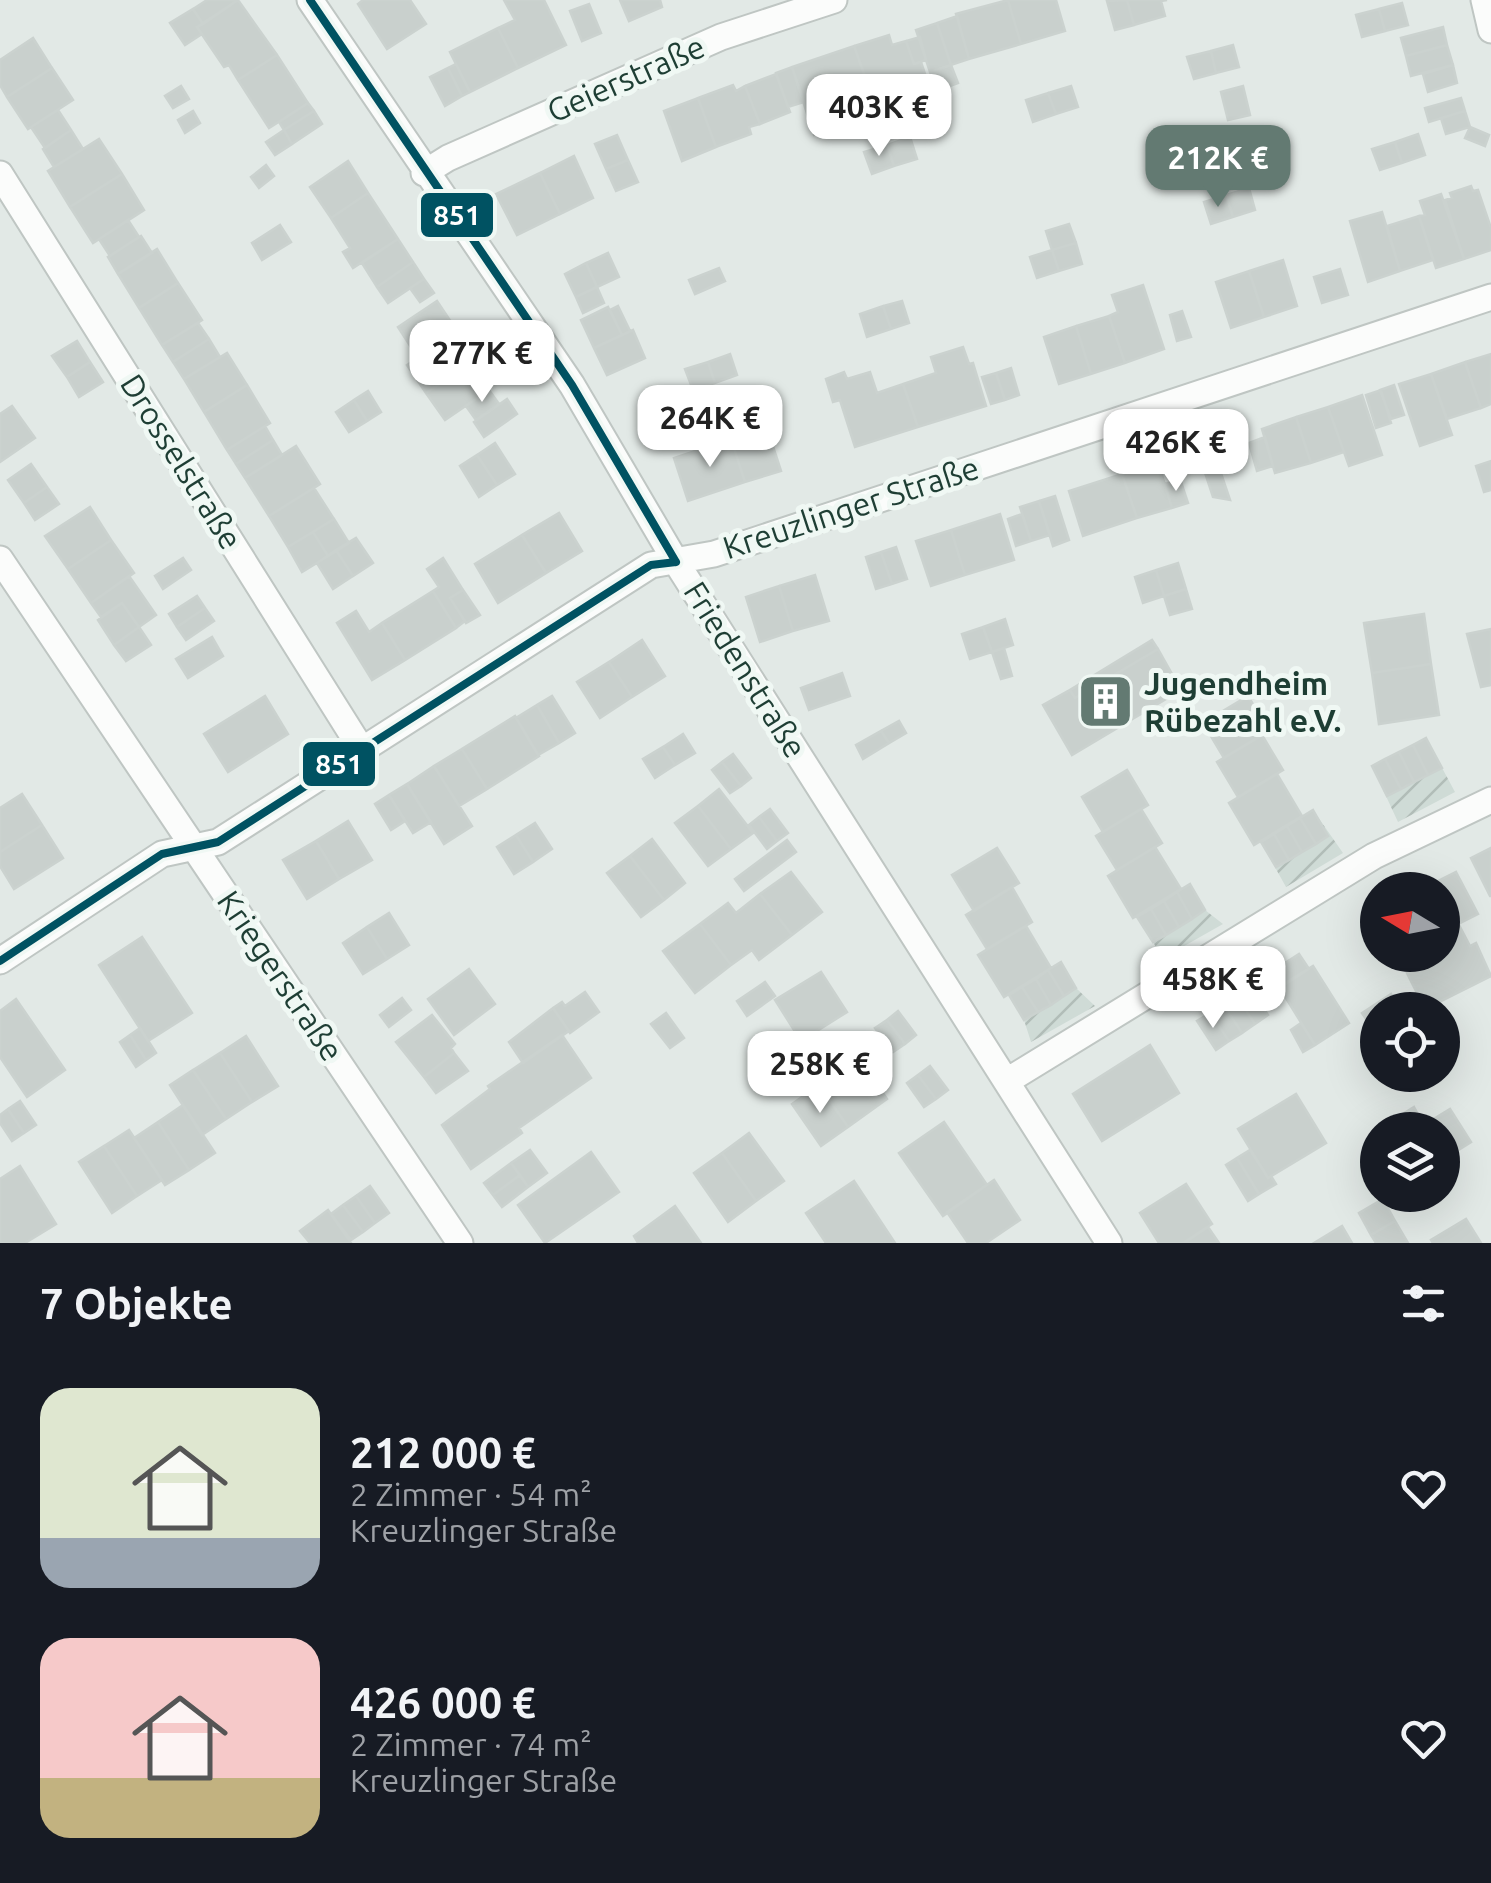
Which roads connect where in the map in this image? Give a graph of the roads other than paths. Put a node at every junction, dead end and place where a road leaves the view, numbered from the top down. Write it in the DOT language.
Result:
graph roads {
  1 [pos="310,0"];
  2 [pos="834,0"];
  3 [pos="1484,0"];
  4 [pos="1491,30"];
  5 [pos="424,173"];
  6 [pos="0,174"];
  7 [pos="1491,297"];
  8 [pos="0,559"];
  9 [pos="676,562"];
  10 [pos="362,750"];
  11 [pos="1491,800"];
  12 [pos="193,848"];
  13 [pos="0,961"];
  14 [pos="1007,1081"];
  15 [pos="1099,1239"];
  16 [pos="460,1243"];
  1 -- 5 [label="street, Friedenstraße"];
  2 -- 5 [label="street, Geierstraße"];
  3 -- 4 [label="street"];
  5 -- 9 [label="street, Friedenstraße"];
  6 -- 10 [label="street, Drosselstraße"];
  7 -- 9 [label="street, Kreuzlinger Straße"];
  8 -- 12 [label="street, Kriegerstraße"];
  9 -- 10 [label="street, Kreuzlinger Straße"];
  9 -- 14 [label="street, Friedenstraße"];
  10 -- 12 [label="street, Kreuzlinger Straße"];
  11 -- 14 [label="street"];
  12 -- 13 [label="street, Kreuzlinger Straße"];
  12 -- 16 [label="street, Kriegerstraße"];
  14 -- 15 [label="street, Friedenstraße"];
}
